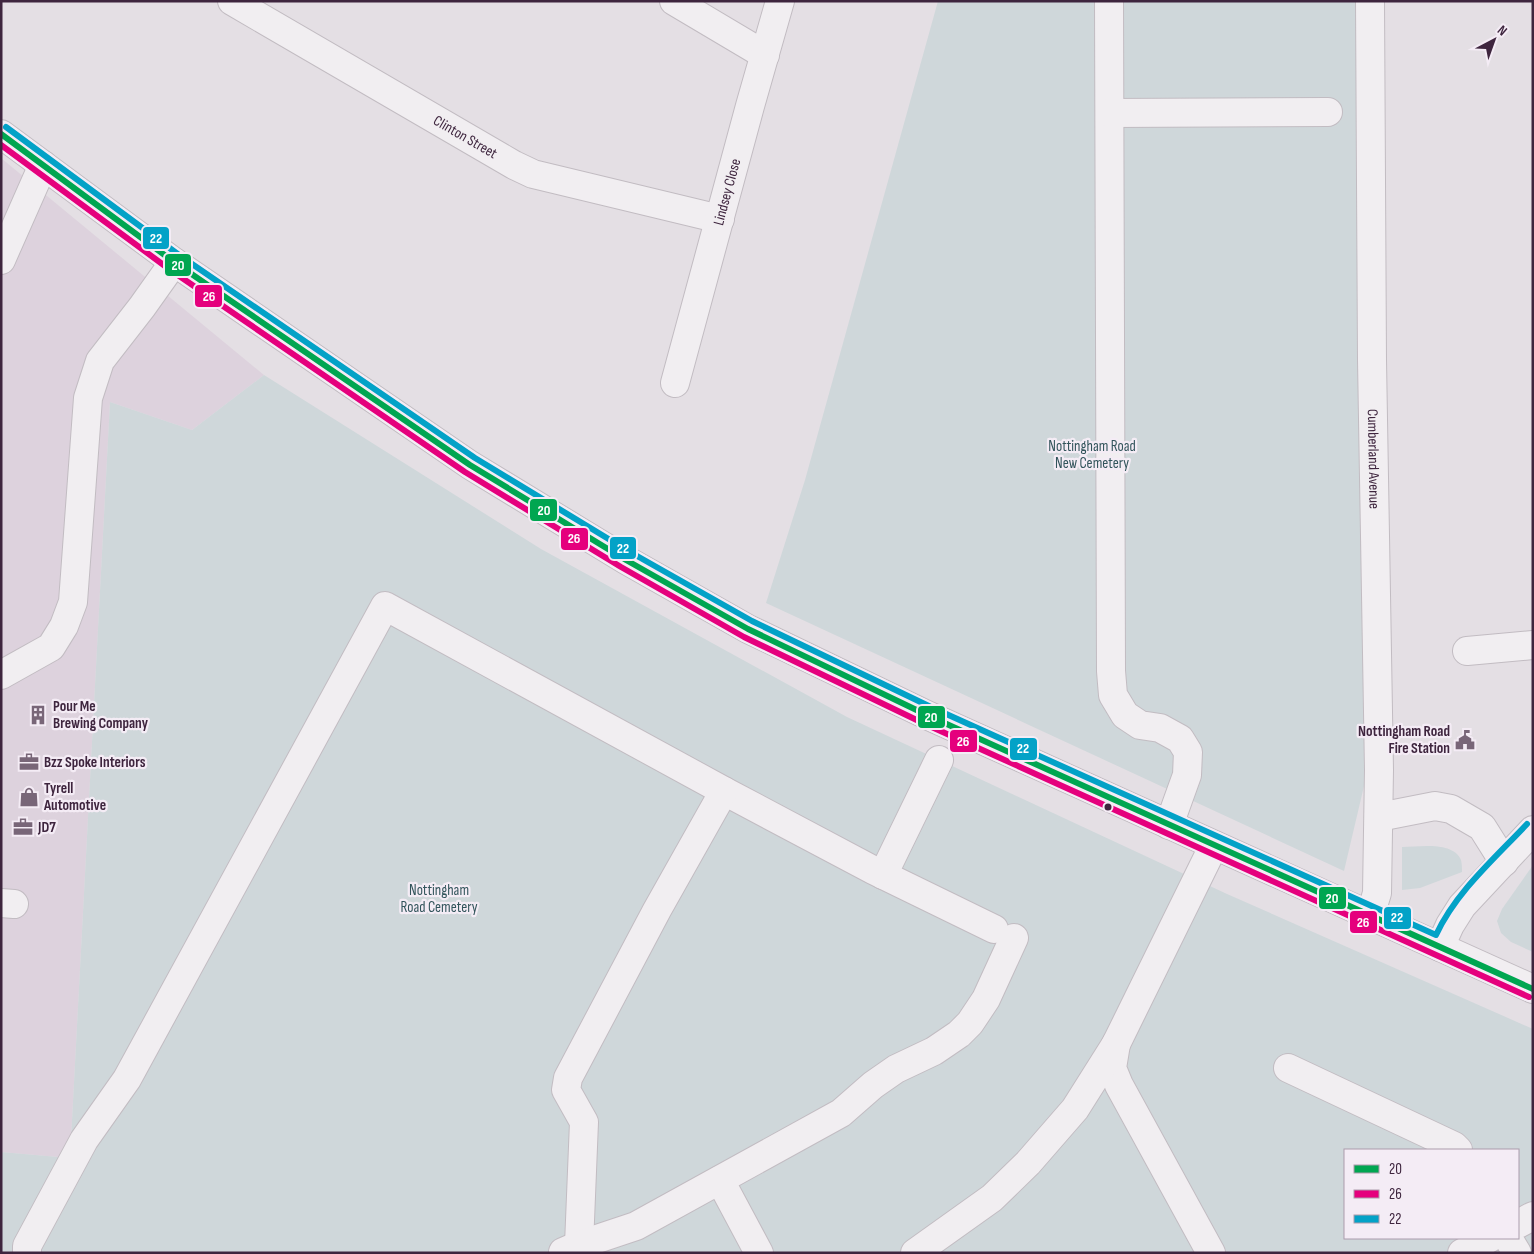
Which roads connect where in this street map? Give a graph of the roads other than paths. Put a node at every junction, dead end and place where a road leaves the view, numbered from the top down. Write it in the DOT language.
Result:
graph roads {
  1 [pos="232,1"];
  2 [pos="674,1"];
  3 [pos="780,1"];
  4 [pos="1109,1"];
  5 [pos="1370,1"];
  6 [pos="766,55"];
  7 [pos="1328,112"];
  8 [pos="1110,113"];
  9 [pos="1,134"];
  10 [pos="43,165"];
  11 [pos="720,219"];
  12 [pos="1,260"];
  13 [pos="174,262"];
  14 [pos="675,383"];
  15 [pos="1533,645"];
  16 [pos="1467,651"];
  17 [pos="1,675"];
  18 [pos="939,760"];
  19 [pos="724,791"];
  20 [pos="1379,817"];
  21 [pos="1169,825"];
  22 [pos="1532,834"];
  23 [pos="1214,845"];
  24 [pos="1504,862"];
  25 [pos="883,875"];
  26 [pos="1370,916"];
  27 [pos="1440,947"];
  28 [pos="1533,989"];
  29 [pos="1116,1044"];
  30 [pos="1288,1068"];
  31 [pos="1457,1149"];
  32 [pos="720,1180"];
  33 [pos="1533,1216"];
  34 [pos="1519,1223"];
  35 [pos="1488,1239"];
  36 [pos="1509,1239"];
  37 [pos="570,1249"];
  38 [pos="27,1253"];
  39 [pos="759,1253"];
  40 [pos="915,1253"];
  41 [pos="1211,1253"];
  42 [pos="1462,1253"];
  43 [pos="1517,1253"];
  1 -- 11 [label="street, Clinton Street"];
  2 -- 6 [label="street"];
  3 -- 6 [label="street, Lindsey Close"];
  4 -- 8 [label="street"];
  5 -- 20 [label="street, Cumberland Avenue"];
  6 -- 11 [label="street, Lindsey Close"];
  7 -- 8 [label="street"];
  8 -- 21 [label="street"];
  9 -- 10 [label="street"];
  10 -- 12 [label="street"];
  10 -- 13 [label="street"];
  11 -- 14 [label="street, Lindsey Close"];
  13 -- 17 [label="street"];
  13 -- 21 [label="street"];
  15 -- 16 [label="street"];
  18 -- 25 [label="street"];
  19 -- 25 [label="street"];
  19 -- 37 [label="street"];
  19 -- 38 [label="street"];
  20 -- 24 [label="street"];
  20 -- 26 [label="street, Cumberland Avenue"];
  21 -- 23 [label="street"];
  22 -- 24 [label="street"];
  23 -- 26 [label="street"];
  23 -- 29 [label="street"];
  24 -- 27 [label="street"];
  25 -- 32 [label="street"];
  26 -- 27 [label="street"];
  27 -- 28 [label="street"];
  29 -- 40 [label="street"];
  29 -- 41 [label="street"];
  30 -- 31 [label="street"];
  32 -- 37 [label="street"];
  32 -- 39 [label="street"];
  33 -- 34 [label="street"];
  35 -- 42 [label="street"];
  36 -- 43 [label="street"];
}
